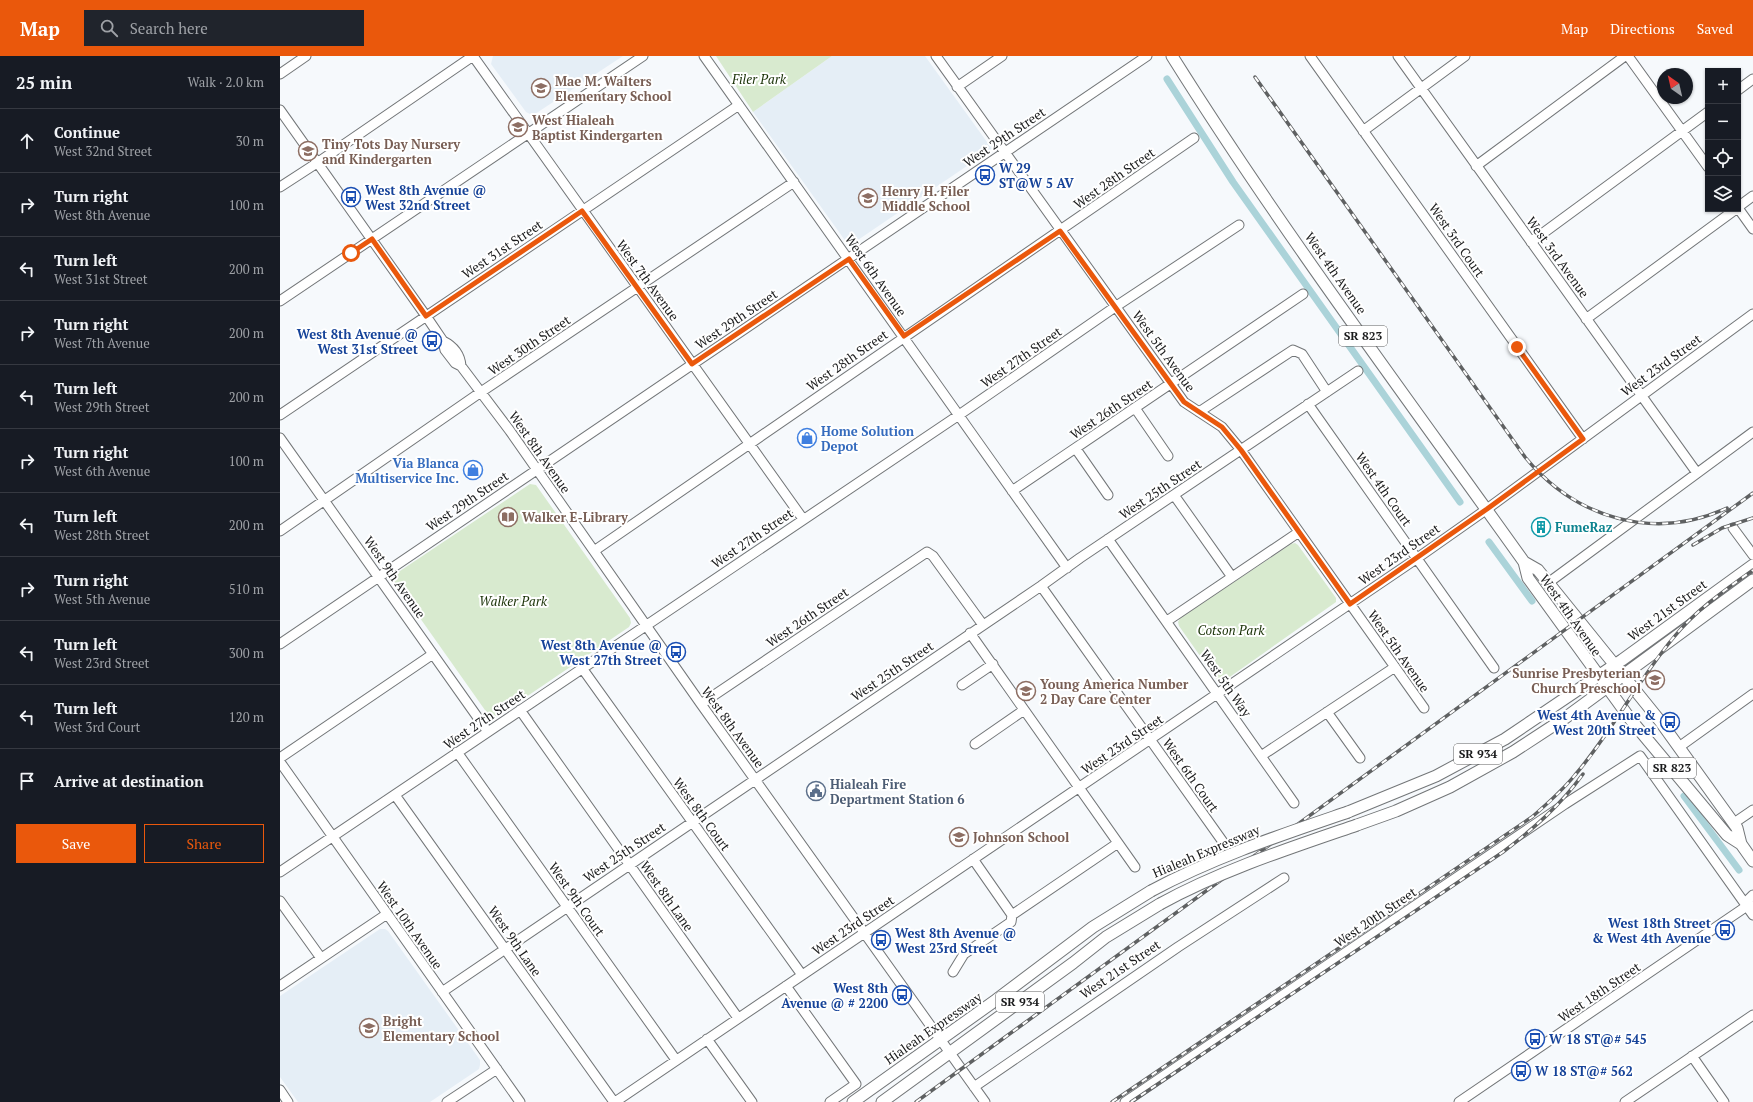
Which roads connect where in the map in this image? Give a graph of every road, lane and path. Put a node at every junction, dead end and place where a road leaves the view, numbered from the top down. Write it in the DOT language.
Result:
graph roads {
  1 [pos="306,56"];
  2 [pos="473,56"];
  3 [pos="643,56"];
  4 [pos="704,56"];
  5 [pos="936,56"];
  6 [pos="1002,56"];
  7 [pos="1147,56"];
  8 [pos="1172,56"];
  9 [pos="1310,56"];
  10 [pos="1398,56"];
  11 [pos="1465,56"];
  12 [pos="1625,56"];
  13 [pos="1628,56"];
  14 [pos="1137,59"];
  15 [pos="280,74"];
  16 [pos="1753,79"];
  17 [pos="958,87"];
  18 [pos="1421,88"];
  19 [pos="1741,88"];
  20 [pos="739,105"];
  21 [pos="280,110"];
  22 [pos="1705,114"];
  23 [pos="1363,131"];
  24 [pos="1682,131"];
  25 [pos="528,134"];
  26 [pos="1194,138"];
  27 [pos="1005,152"];
  28 [pos="317,163"];
  29 [pos="1705,163"];
  30 [pos="1476,166"];
  31 [pos="794,182"];
  32 [pos="280,187"];
  33 [pos="1753,196"];
  34 [pos="1741,205"];
  35 [pos="582,211"];
  36 [pos="1732,212"];
  37 [pos="1740,212"];
  38 [pos="1239,225"];
  39 [pos="1753,229"];
  40 [pos="1060,231"];
  41 [pos="372,239"];
  42 [pos="1531,242"];
  43 [pos="849,259"];
  44 [pos="638,288"];
  45 [pos="1303,294"];
  46 [pos="280,301"];
  47 [pos="1115,307"];
  48 [pos="1753,314"];
  49 [pos="426,316"];
  50 [pos="1586,319"];
  51 [pos="904,336"];
  52 [pos="692,364"];
  53 [pos="1358,371"];
  54 [pos="1170,384"];
  55 [pos="481,392"];
  56 [pos="1327,392"];
  57 [pos="1642,396"];
  58 [pos="1308,404"];
  59 [pos="1135,408"];
  60 [pos="1199,412"];
  61 [pos="280,415"];
  62 [pos="959,416"];
  63 [pos="1753,432"];
  64 [pos="280,438"];
  65 [pos="1583,439"];
  66 [pos="749,444"];
  67 [pos="1076,449"];
  68 [pos="1241,450"];
  69 [pos="1168,456"];
  70 [pos="536,469"];
  71 [pos="1697,473"];
  72 [pos="1012,491"];
  73 [pos="1108,495"];
  74 [pos="1174,495"];
  75 [pos="324,501"];
  76 [pos="1487,509"];
  77 [pos="803,519"];
  78 [pos="1733,528"];
  79 [pos="280,531"];
  80 [pos="1299,532"];
  81 [pos="1108,539"];
  82 [pos="594,551"];
  83 [pos="1753,555"];
  84 [pos="1416,559"];
  85 [pos="1524,562"];
  86 [pos="1753,565"];
  87 [pos="1067,568"];
  88 [pos="380,577"];
  89 [pos="1232,577"];
  90 [pos="1753,580"];
  91 [pos="1548,583"];
  92 [pos="1041,586"];
  93 [pos="1350,604"];
  94 [pos="1167,621"];
  95 [pos="646,625"];
  96 [pos="983,625"];
  97 [pos="970,633"];
  98 [pos="280,644"];
  99 [pos="433,654"];
  100 [pos="993,664"];
  101 [pos="1615,665"];
  102 [pos="1395,667"];
  103 [pos="582,668"];
  104 [pos="1494,668"];
  105 [pos="1623,674"];
  106 [pos="1598,676"];
  107 [pos="962,685"];
  108 [pos="1606,688"];
  109 [pos="1218,694"];
  110 [pos="1753,694"];
  111 [pos="701,704"];
  112 [pos="1424,708"];
  113 [pos="520,710"];
  114 [pos="1024,710"];
  115 [pos="1327,712"];
  116 [pos="488,732"];
  117 [pos="1150,740"];
  118 [pos="975,744"];
  119 [pos="1679,747"];
  120 [pos="457,752"];
  121 [pos="1260,756"];
  122 [pos="280,758"];
  123 [pos="1360,758"];
  124 [pos="280,762"];
  125 [pos="755,779"];
  126 [pos="1080,788"];
  127 [pos="395,795"];
  128 [pos="1294,803"];
  129 [pos="1753,810"];
  130 [pos="692,822"];
  131 [pos="1734,823"];
  132 [pos="332,837"];
  133 [pos="1223,842"];
  134 [pos="1118,843"];
  135 [pos="1741,844"];
  136 [pos="973,859"];
  137 [pos="1753,861"];
  138 [pos="629,865"];
  139 [pos="1135,867"];
  140 [pos="280,872"];
  141 [pos="1284,878"];
  142 [pos="1753,894"];
  143 [pos="280,901"];
  144 [pos="1750,906"];
  145 [pos="567,907"];
  146 [pos="386,914"];
  147 [pos="1753,915"];
  148 [pos="1012,916"];
  149 [pos="865,933"];
  150 [pos="505,948"];
  151 [pos="321,958"];
  152 [pos="953,972"];
  153 [pos="802,975"];
  154 [pos="280,986"];
  155 [pos="786,986"];
  156 [pos="442,992"];
  157 [pos="1753,1015"];
  158 [pos="738,1018"];
  159 [pos="707,1039"];
  160 [pos="940,1040"];
  161 [pos="950,1053"];
  162 [pos="1692,1056"];
  163 [pos="676,1060"];
  164 [pos="497,1069"];
  165 [pos="974,1087"];
  166 [pos="447,1102"];
  167 [pos="520,1102"];
  168 [pos="615,1102"];
  169 [pos="752,1102"];
  170 [pos="830,1102"];
  171 [pos="853,1102"];
  172 [pos="882,1102"];
  173 [pos="985,1102"];
  174 [pos="1125,1102"];
  175 [pos="1459,1102"];
  176 [pos="1625,1102"];
  177 [pos="1724,1102"];
  1 -- 15 [label="street"];
  2 -- 25 [label="street, West 7th Avenue"];
  2 -- 28 [label="street"];
  3 -- 25 [label="street"];
  4 -- 20 [label="street, West 6th Avenue"];
  5 -- 17 [label="street, West 5th Avenue"];
  6 -- 17 [label="street"];
  7 -- 14 [label="street, West 29th Street"];
  8 -- 76 [label="main road, West 4th Avenue / SR 823"];
  9 -- 23 [label="street, West 3rd Court"];
  10 -- 18 [label="street, West 3rd Avenue"];
  11 -- 18 [label="street"];
  12 -- 30 [label="street"];
  13 -- 24 [label="street"];
  14 -- 27 [label="street, West 29th Street"];
  16 -- 19 [label="street"];
  17 -- 27 [label="street, West 5th Avenue"];
  18 -- 23 [label="street"];
  18 -- 30 [label="street, West 3rd Avenue"];
  20 -- 31 [label="street, West 6th Avenue"];
  20 -- 35 [label="street, West 31st Street"];
  21 -- 28 [label="street, West 8th Avenue"];
  22 -- 24 [label="street"];
  23 -- 65 [label="street, West 3rd Court"];
  24 -- 29 [label="street"];
  24 -- 42 [label="street"];
  25 -- 35 [label="street, West 7th Avenue"];
  25 -- 41 [label="street"];
  26 -- 40 [label="street, West 28th Street"];
  27 -- 40 [label="street, West 5th Avenue"];
  27 -- 43 [label="street, West 29th Street"];
  28 -- 32 [label="street"];
  28 -- 41 [label="street, West 8th Avenue"];
  30 -- 42 [label="street, West 3rd Avenue"];
  31 -- 43 [label="street, West 6th Avenue"];
  31 -- 44 [label="street, West 30th Street"];
  33 -- 34 [label="street"];
  35 -- 44 [label="street, West 7th Avenue"];
  35 -- 49 [label="street, West 31st Street"];
  36 -- 50 [label="street"];
  37 -- 39 [label="street"];
  38 -- 47 [label="street, West 27th Street"];
  40 -- 47 [label="street, West 5th Avenue"];
  40 -- 51 [label="street, West 28th Street"];
  41 -- 46 [label="street"];
  41 -- 49 [label="street, West 8th Avenue"];
  42 -- 50 [label="street, West 3rd Avenue"];
  43 -- 51 [label="street, West 6th Avenue"];
  43 -- 52 [label="street, West 29th Street"];
  44 -- 52 [label="street, West 7th Avenue"];
  44 -- 55 [label="street, West 30th Street"];
  45 -- 54 [label="street, West 26th Street"];
  47 -- 54 [label="street, West 5th Avenue"];
  47 -- 62 [label="street, West 27th Street"];
  48 -- 57 [label="street, West 23rd Street"];
  49 -- 55 [label="street, West 8th Avenue"];
  49 -- 61 [label="street, West 31st Street"];
  50 -- 57 [label="street, West 3rd Avenue"];
  51 -- 62 [label="street, West 6th Avenue"];
  51 -- 66 [label="street, West 28th Street"];
  52 -- 66 [label="street, West 7th Avenue"];
  52 -- 70 [label="street, West 29th Street"];
  53 -- 56 [label="street, West 25th Street"];
  54 -- 59 [label="street, West 26th Street"];
  54 -- 60 [label="street, West 5th Avenue"];
  55 -- 70 [label="street, West 8th Avenue"];
  55 -- 75 [label="street, West 30th Street"];
  56 -- 58 [label="street, West 25th Street"];
  56 -- 60 [label="street"];
  57 -- 65 [label="street, West 23rd Street"];
  57 -- 71 [label="street, West 3rd Avenue"];
  58 -- 68 [label="street, West 25th Street"];
  58 -- 84 [label="street, West 4th Court"];
  59 -- 67 [label="street, West 26th Street"];
  59 -- 69 [label="street"];
  60 -- 68 [label="street, West 5th Avenue"];
  62 -- 72 [label="street, West 6th Avenue"];
  62 -- 77 [label="street, West 27th Street"];
  63 -- 71 [label="street"];
  64 -- 75 [label="street, West 9th Avenue"];
  65 -- 76 [label="street, West 23rd Street"];
  66 -- 77 [label="street, West 7th Avenue"];
  66 -- 82 [label="street, West 28th Street"];
  67 -- 72 [label="street, West 26th Street"];
  67 -- 73 [label="street"];
  68 -- 74 [label="street, West 25th Street"];
  68 -- 80 [label="street, West 5th Avenue"];
  70 -- 82 [label="street, West 8th Avenue"];
  70 -- 88 [label="street, West 29th Street"];
  71 -- 91 [label="street"];
  72 -- 87 [label="street, West 6th Avenue"];
  74 -- 81 [label="street, West 25th Street"];
  74 -- 89 [label="street"];
  75 -- 79 [label="street, West 30th Street"];
  75 -- 88 [label="street, West 9th Avenue"];
  76 -- 84 [label="street, West 23rd Street"];
  76 -- 85 [label="main road, West 4th Avenue / SR 823"];
  77 -- 95 [label="street, West 27th Street"];
  78 -- 83 [label="street"];
  80 -- 89 [label="street"];
  80 -- 93 [label="street, West 5th Avenue"];
  81 -- 87 [label="street, West 25th Street"];
  81 -- 94 [label="street, West 5th Way"];
  82 -- 95 [label="street, West 8th Avenue"];
  84 -- 93 [label="street, West 23rd Street"];
  84 -- 104 [label="street, West 4th Court"];
  85 -- 91 [label="main road, West 4th Avenue / SR 823"];
  85 -- 106 [label="main road, West 4th Avenue / SR 823"];
  86 -- 101 [label="main road, West 21st Street / SR 934"];
  87 -- 92 [label="street, West 25th Street"];
  88 -- 98 [label="street, West 29th Street"];
  88 -- 99 [label="street, West 9th Avenue"];
  89 -- 94 [label="street"];
  90 -- 105 [label="main road, West 21st Street / SR 934"];
  91 -- 101 [label="main road, West 4th Avenue / SR 823"];
  92 -- 96 [label="street, West 25th Street"];
  92 -- 117 [label="street, West 6th Court"];
  93 -- 102 [label="street, West 5th Avenue"];
  93 -- 109 [label="street, West 23rd Street"];
  94 -- 109 [label="street, West 5th Way"];
  95 -- 103 [label="street, West 27th Street"];
  95 -- 111 [label="street, West 8th Avenue"];
  96 -- 97 [label="street, West 25th Street"];
  96 -- 111 [label="street, West 26th Street"];
  97 -- 100 [label="street"];
  97 -- 125 [label="street, West 25th Street"];
  99 -- 116 [label="street, West 9th Avenue"];
  99 -- 122 [label="street"];
  100 -- 107 [label="street"];
  100 -- 114 [label="street"];
  101 -- 105 [label="main road, West 4th Avenue / SR 823"];
  101 -- 106 [label="main road, West 21st Street / SR 934"];
  102 -- 112 [label="street, West 5th Avenue"];
  102 -- 115 [label="street"];
  103 -- 113 [label="street, West 27th Street"];
  103 -- 130 [label="street, West 8th Court"];
  105 -- 108 [label="main road, West 21st Street / SR 934"];
  105 -- 119 [label="main road, West 4th Avenue / SR 823"];
  106 -- 108 [label="main road, West 4th Avenue / SR 823"];
  106 -- 160 [label="main road, Hialeah Expressway / SR 934, bridge"];
  108 -- 135 [label="main road, West 4th Avenue / SR 823"];
  108 -- 161 [label="main road, Hialeah Expressway / SR 934, bridge"];
  109 -- 117 [label="street, West 23rd Street"];
  109 -- 121 [label="street, West 5th Way"];
  110 -- 119 [label="street"];
  111 -- 125 [label="street, West 8th Avenue"];
  113 -- 116 [label="street, West 27th Street"];
  113 -- 138 [label="street, West 8th Lane"];
  114 -- 118 [label="street"];
  114 -- 126 [label="street"];
  115 -- 121 [label="street"];
  115 -- 123 [label="street"];
  116 -- 120 [label="street, West 27th Street"];
  117 -- 126 [label="street, West 23rd Street"];
  117 -- 133 [label="street, West 6th Court"];
  119 -- 131 [label="main road, West 4th Avenue / SR 823"];
  120 -- 127 [label="street, West 27th Street"];
  120 -- 145 [label="street, West 9th Court"];
  121 -- 128 [label="street, West 5th Way"];
  124 -- 132 [label="street, West 10th Avenue"];
  125 -- 130 [label="street, West 25th Street"];
  125 -- 149 [label="street, West 8th Avenue"];
  126 -- 134 [label="street"];
  126 -- 136 [label="street, West 23rd Street"];
  127 -- 132 [label="street, West 27th Street"];
  127 -- 150 [label="street, West 9th Lane"];
  129 -- 131 [label="street"];
  130 -- 138 [label="street, West 25th Street"];
  130 -- 153 [label="street, West 8th Court"];
  131 -- 135 [label="main road, West 4th Avenue / SR 823"];
  132 -- 140 [label="street, West 27th Street"];
  132 -- 146 [label="street, West 10th Avenue"];
  134 -- 139 [label="street"];
  134 -- 148 [label="street"];
  135 -- 137 [label="main road, West 4th Avenue / SR 823"];
  136 -- 148 [label="street"];
  136 -- 149 [label="street, West 23rd Street"];
  138 -- 145 [label="street, West 25th Street"];
  138 -- 158 [label="street, West 8th Lane"];
  141 -- 165 [label="street, West 21st Street"];
  142 -- 144 [label="street"];
  143 -- 151 [label="street"];
  144 -- 147 [label="street"];
  144 -- 174 [label="street, West 20th Street"];
  144 -- 175 [label="street, West 18th Street"];
  145 -- 150 [label="street, West 25th Street"];
  145 -- 163 [label="street, West 9th Court"];
  146 -- 151 [label="street"];
  146 -- 156 [label="street, West 10th Avenue"];
  148 -- 152 [label="street"];
  149 -- 153 [label="street, West 23rd Street"];
  149 -- 160 [label="street, West 8th Avenue"];
  150 -- 156 [label="street, West 25th Street"];
  150 -- 168 [label="street, West 9th Lane"];
  151 -- 154 [label="street"];
  153 -- 155 [label="street, West 23rd Street"];
  155 -- 158 [label="street, West 23rd Street"];
  155 -- 170 [label="street"];
  156 -- 164 [label="street, West 10th Avenue"];
  157 -- 162 [label="street"];
  158 -- 159 [label="street, West 23rd Street"];
  159 -- 163 [label="street, West 23rd Street"];
  159 -- 169 [label="street"];
  160 -- 161 [label="street, West 8th Avenue"];
  160 -- 171 [label="main road, Hialeah Expressway / SR 934"];
  161 -- 165 [label="street, West 8th Avenue"];
  161 -- 172 [label="main road, Hialeah Expressway / SR 934"];
  162 -- 176 [label="street"];
  162 -- 177 [label="street"];
  163 -- 168 [label="street, West 23rd Street"];
  164 -- 166 [label="street"];
  164 -- 167 [label="street, West 10th Avenue"];
  165 -- 173 [label="street, West 8th Avenue"];
}
